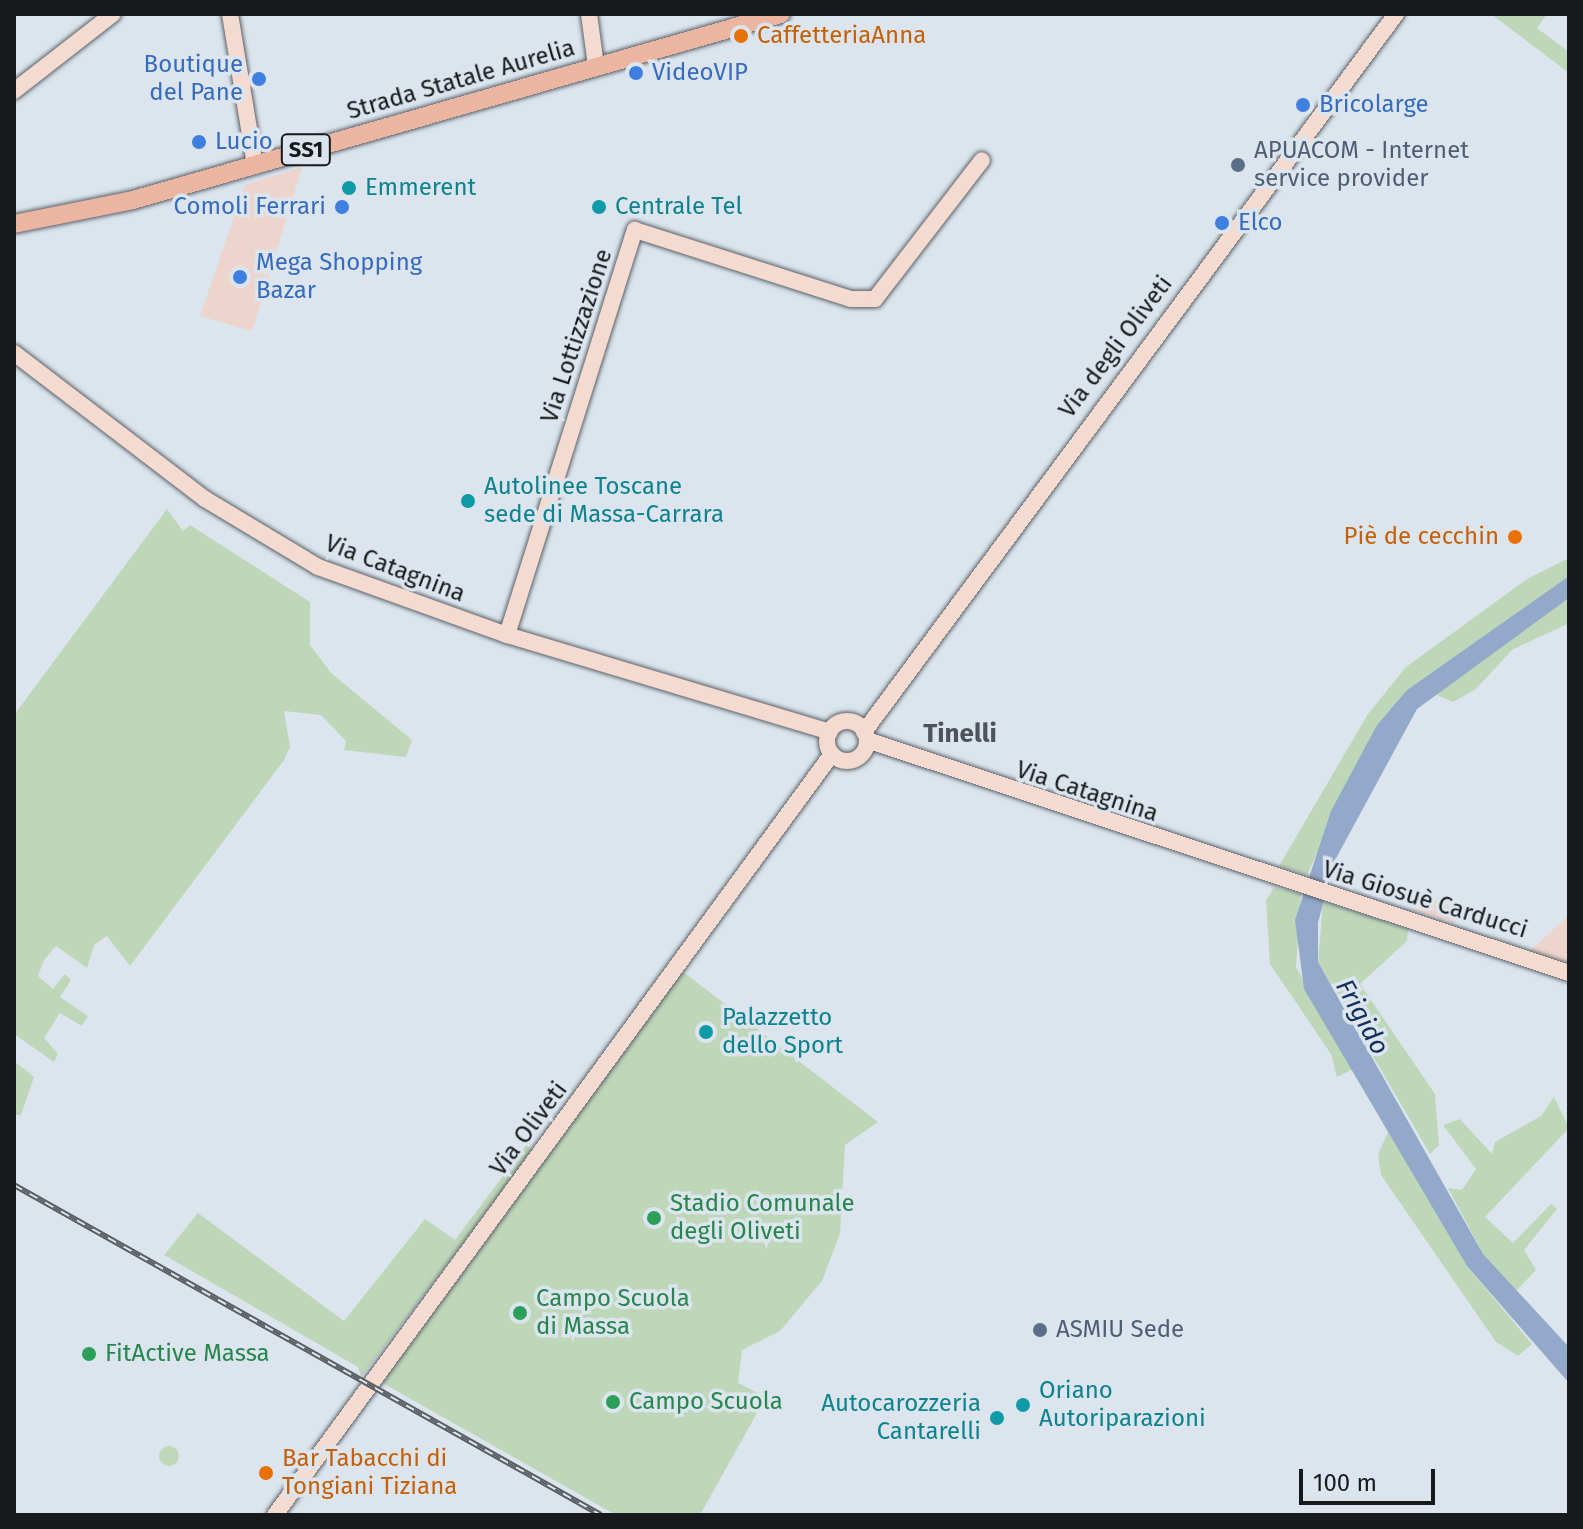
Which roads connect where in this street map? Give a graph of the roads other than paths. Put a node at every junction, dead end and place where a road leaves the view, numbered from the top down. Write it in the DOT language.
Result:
graph roads {
  1 [pos="113,14"];
  2 [pos="230,14"];
  3 [pos="589,14"];
  4 [pos="781,14"];
  5 [pos="1396,14"];
  6 [pos="596,66"];
  7 [pos="14,91"];
  8 [pos="982,160"];
  9 [pos="255,165"];
  10 [pos="14,224"];
  11 [pos="14,353"];
  12 [pos="507,635"];
  13 [pos="862,737"];
  14 [pos="832,747"];
  15 [pos="1272,877"];
  16 [pos="1569,973"];
  17 [pos="275,1515"];
  1 -- 7 [label="main road"];
  2 -- 9 [label="main road"];
  3 -- 6 [label="main road"];
  4 -- 6 [label="main road, Strada Statale Aurelia / SS1"];
  5 -- 13 [label="main road, Via degli Oliveti"];
  6 -- 9 [label="main road, Strada Statale Aurelia / SS1"];
  8 -- 12 [label="main road, Via Lottizzazione"];
  9 -- 10 [label="main road, Strada Statale Aurelia / SS1"];
  11 -- 12 [label="main road, Via Catagnina"];
  12 -- 14 [label="main road, Via Catagnina"];
  13 -- 14 [label="main road"];
  13 -- 14 [label="main road"];
  13 -- 15 [label="main road, Via Catagnina"];
  14 -- 17 [label="main road, Via Oliveti"];
  15 -- 16 [label="main road, Via Giosuè Carducci"];
}
